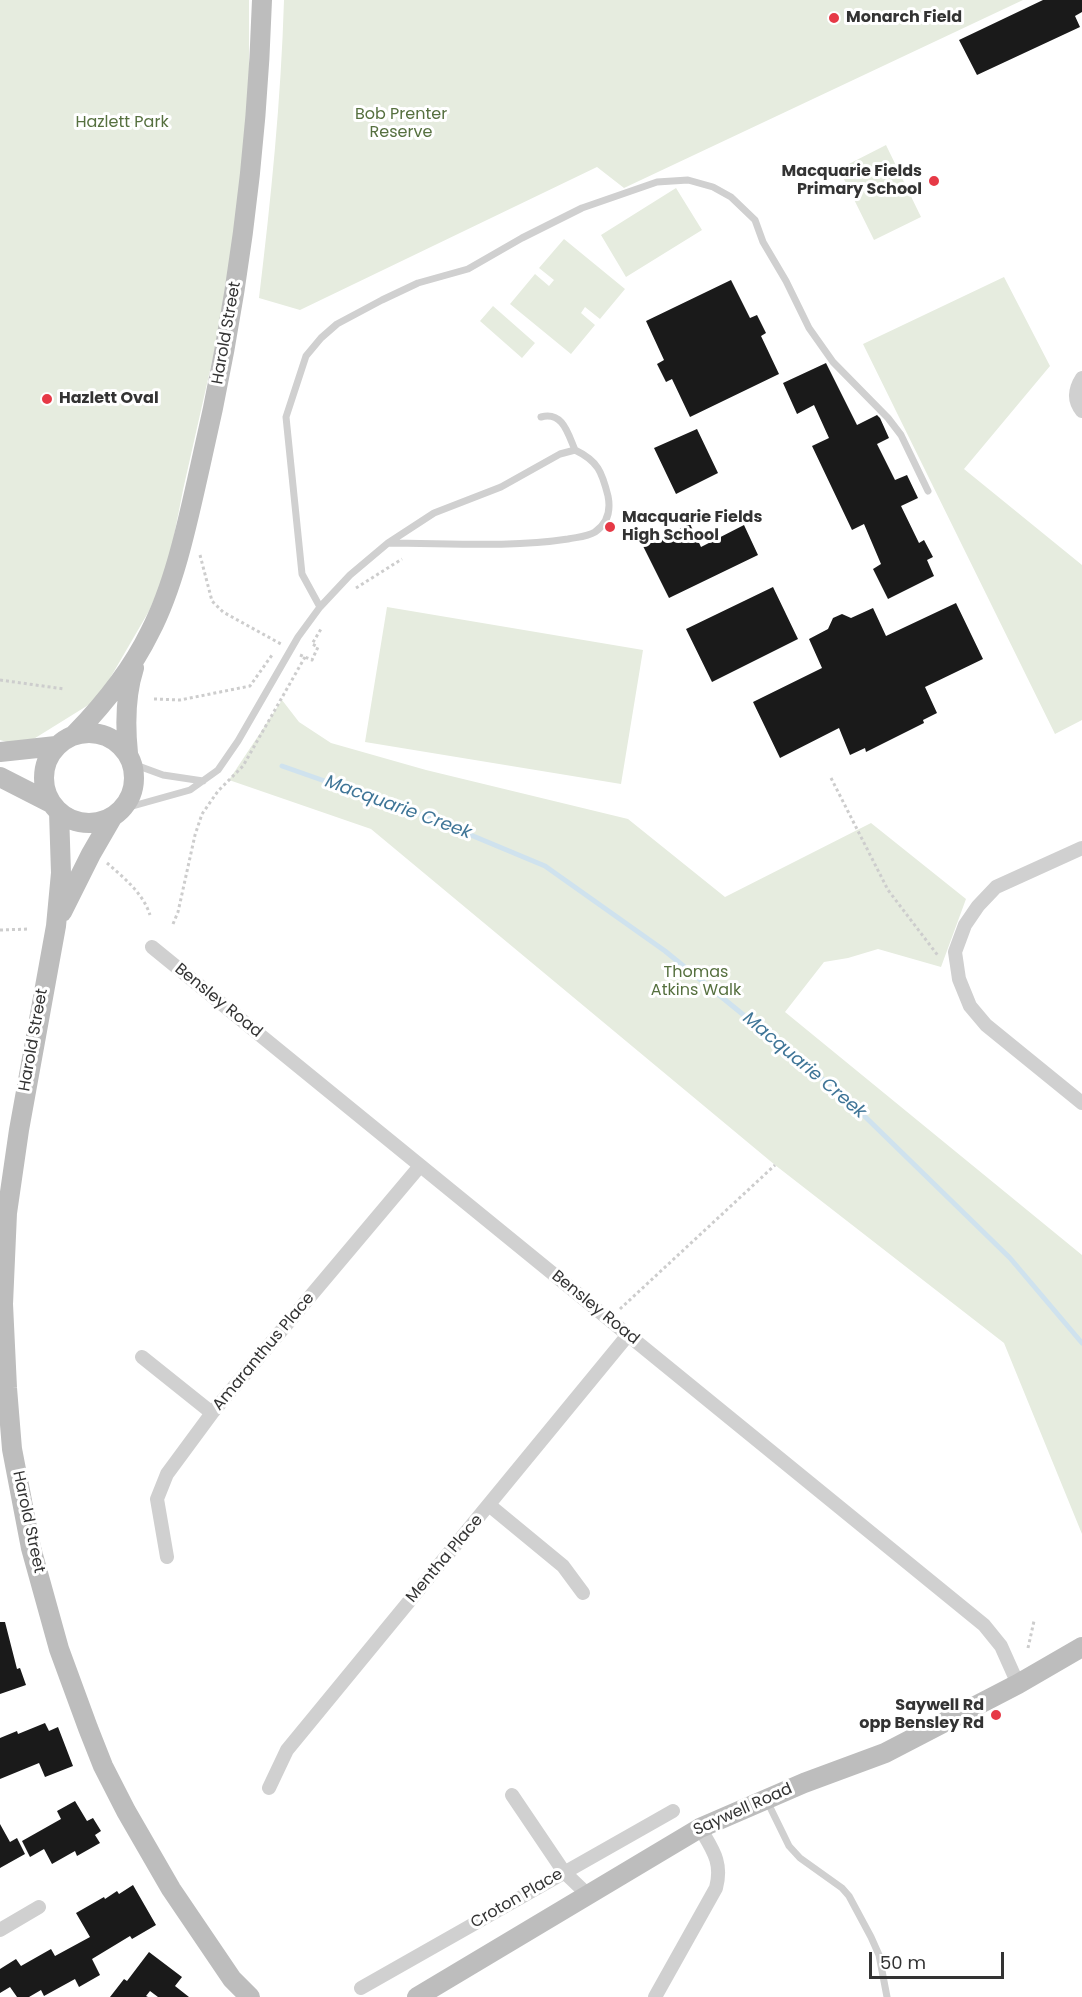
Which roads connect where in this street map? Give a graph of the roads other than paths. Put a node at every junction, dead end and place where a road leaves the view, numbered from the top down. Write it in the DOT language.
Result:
graph roads {
  1 [pos="262,0"];
  2 [pos="1082,378"];
  3 [pos="1082,411"];
  4 [pos="541,417"];
  5 [pos="575,450"];
  6 [pos="928,491"];
  7 [pos="388,543"];
  8 [pos="320,607"];
  9 [pos="138,654"];
  10 [pos="75,734"];
  11 [pos="56,746"];
  12 [pos="0,752"];
  13 [pos="130,759"];
  14 [pos="0,777"];
  15 [pos="203,781"];
  16 [pos="55,807"];
  17 [pos="118,813"];
  18 [pos="1082,848"];
  19 [pos="56,926"];
  20 [pos="152,947"];
  21 [pos="1082,1103"];
  22 [pos="420,1166"];
  23 [pos="628,1335"];
  24 [pos="142,1357"];
  25 [pos="212,1413"];
  26 [pos="489,1506"];
  27 [pos="167,1557"];
  28 [pos="583,1593"];
  29 [pos="1082,1647"];
  30 [pos="1018,1684"];
  31 [pos="269,1788"];
  32 [pos="512,1795"];
  33 [pos="766,1799"];
  34 [pos="673,1811"];
  35 [pos="700,1828"];
  36 [pos="564,1872"];
  37 [pos="587,1894"];
  38 [pos="39,1907"];
  39 [pos="0,1930"];
  40 [pos="361,1988"];
  41 [pos="250,1997"];
  42 [pos="417,1997"];
  43 [pos="654,1997"];
  44 [pos="887,1997"];
  1 -- 9 [label="main road, Harold Street"];
  2 -- 3 [label="street"];
  4 -- 5 [label="lane"];
  5 -- 7 [label="lane"];
  5 -- 7 [label="lane"];
  6 -- 8 [label="lane"];
  7 -- 8 [label="lane"];
  8 -- 15 [label="lane"];
  9 -- 10 [label="main road, Harold Street"];
  9 -- 13 [label="main road, Harold Street"];
  10 -- 11 [label="main road"];
  10 -- 13 [label="main road"];
  11 -- 12 [label="main road"];
  11 -- 16 [label="main road"];
  13 -- 15 [label="lane"];
  13 -- 17 [label="main road"];
  14 -- 16 [label="main road"];
  15 -- 17 [label="lane"];
  16 -- 17 [label="main road"];
  16 -- 19 [label="main road, Harold Street"];
  17 -- 19 [label="main road, Harold Street"];
  18 -- 21 [label="street"];
  19 -- 41 [label="main road, Harold Street"];
  20 -- 22 [label="street, Bensley Road"];
  22 -- 23 [label="street, Bensley Road"];
  22 -- 25 [label="street, Amaranthus Place"];
  23 -- 26 [label="street, Mentha Place"];
  23 -- 30 [label="street, Bensley Road"];
  24 -- 25 [label="street"];
  25 -- 27 [label="street, Amaranthus Place"];
  26 -- 28 [label="street"];
  26 -- 31 [label="street, Mentha Place"];
  29 -- 30 [label="main road, Saywell Road"];
  30 -- 33 [label="main road, Saywell Road"];
  32 -- 36 [label="street"];
  33 -- 35 [label="main road, Saywell Road"];
  33 -- 44 [label="lane"];
  34 -- 36 [label="street, Croton Place"];
  35 -- 37 [label="main road, Saywell Road"];
  35 -- 43 [label="street"];
  36 -- 37 [label="street"];
  36 -- 40 [label="street, Croton Place"];
  37 -- 42 [label="main road, Saywell Road"];
  38 -- 39 [label="street"];
}
